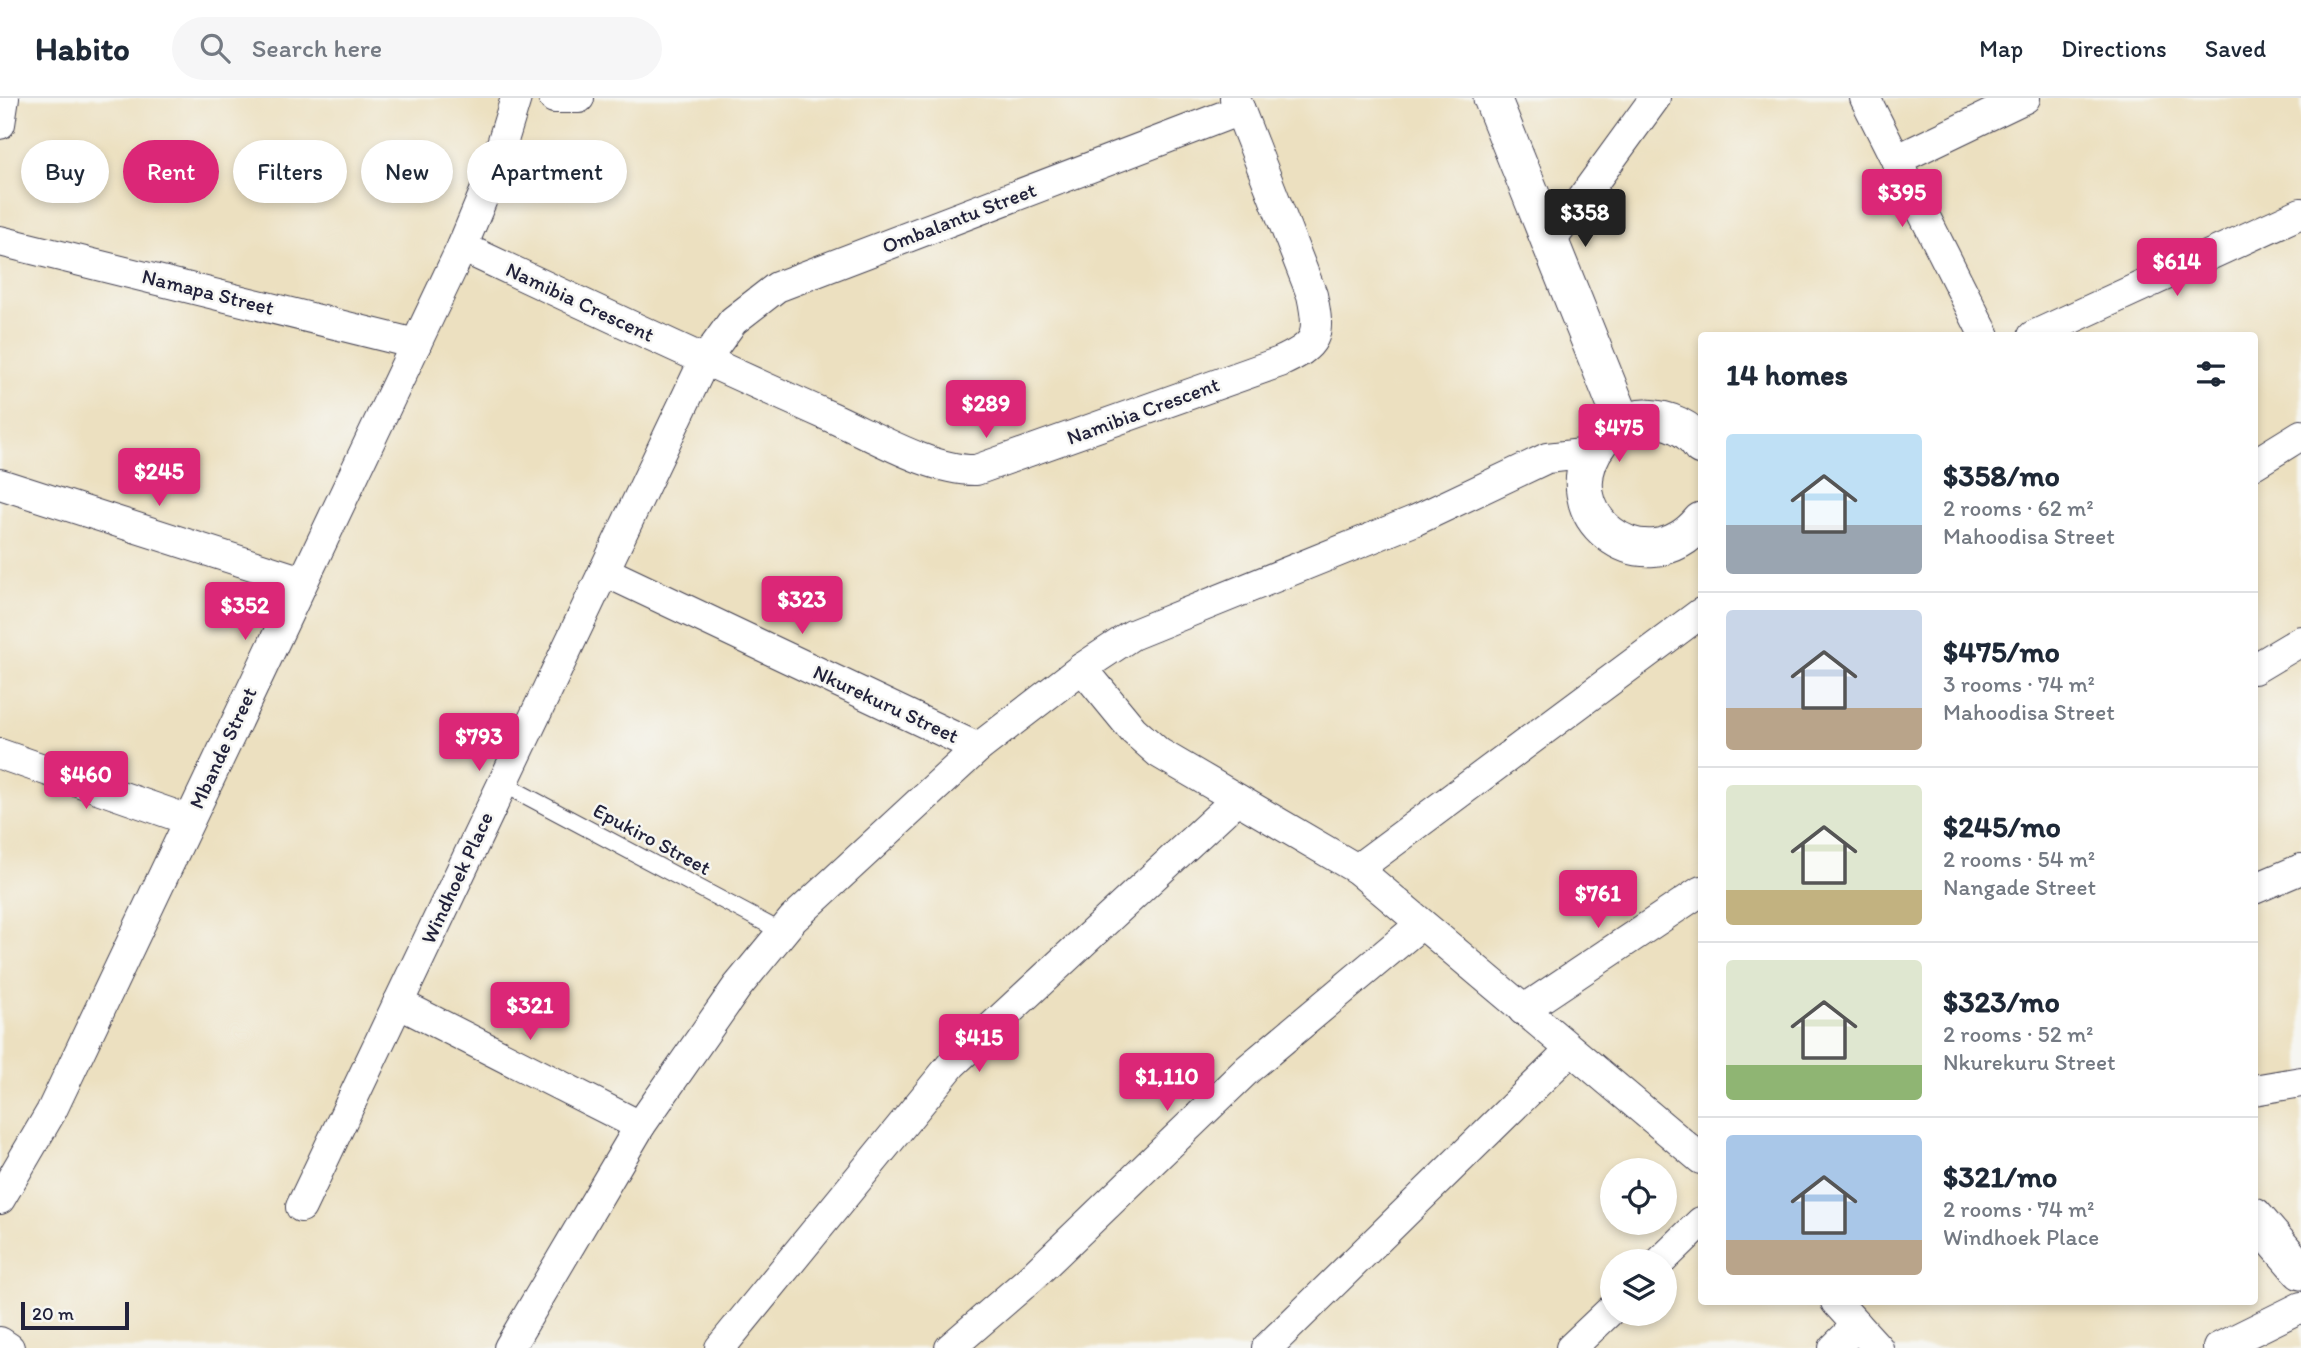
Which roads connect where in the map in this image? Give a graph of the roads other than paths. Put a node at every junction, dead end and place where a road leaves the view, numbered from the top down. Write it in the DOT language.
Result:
graph roads {
  1 [pos="4,98"];
  2 [pos="516,98"];
  3 [pos="554,98"];
  4 [pos="579,98"];
  5 [pos="1492,98"];
  6 [pos="1655,98"];
  7 [pos="1865,98"];
  8 [pos="2025,98"];
  9 [pos="1237,104"];
  10 [pos="0,124"];
  11 [pos="1896,160"];
  12 [pos="2301,213"];
  13 [pos="0,241"];
  14 [pos="1551,241"];
  15 [pos="462,247"];
  16 [pos="1983,332"];
  17 [pos="2042,332"];
  18 [pos="416,344"];
  19 [pos="704,361"];
  20 [pos="1623,423"];
  21 [pos="2301,435"];
  22 [pos="1698,443"];
  23 [pos="1591,453"];
  24 [pos="2258,462"];
  25 [pos="0,484"];
  26 [pos="1697,533"];
  27 [pos="604,571"];
  28 [pos="302,580"];
  29 [pos="1698,615"];
  30 [pos="2301,640"];
  31 [pos="1082,667"];
  32 [pos="2258,667"];
  33 [pos="978,748"];
  34 [pos="0,754"];
  35 [pos="502,783"];
  36 [pos="1237,799"];
  37 [pos="189,820"];
  38 [pos="1357,869"];
  39 [pos="2301,869"];
  40 [pos="2258,887"];
  41 [pos="1698,893"];
  42 [pos="1420,925"];
  43 [pos="782,932"];
  44 [pos="398,1003"];
  45 [pos="1523,1010"];
  46 [pos="1571,1050"];
  47 [pos="2301,1082"];
  48 [pos="2258,1089"];
  49 [pos="640,1126"];
  50 [pos="1698,1151"];
  51 [pos="0,1199"];
  52 [pos="301,1207"];
  53 [pos="2258,1221"];
  54 [pos="1698,1226"];
  55 [pos="1674,1249"];
  56 [pos="2301,1271"];
  57 [pos="1839,1305"];
  58 [pos="2301,1307"];
  59 [pos="1600,1320"];
  60 [pos="1857,1325"];
  61 [pos="0,1342"];
  62 [pos="9,1348"];
  63 [pos="509,1348"];
  64 [pos="720,1348"];
  65 [pos="950,1348"];
  66 [pos="1267,1348"];
  67 [pos="1571,1348"];
  68 [pos="1834,1348"];
  69 [pos="1878,1348"];
  70 [pos="2218,1348"];
  1 -- 10 [label="street"];
  2 -- 15 [label="street, Mbande Street"];
  3 -- 4 [label="street"];
  5 -- 14 [label="street"];
  6 -- 14 [label="street"];
  7 -- 11 [label="street"];
  8 -- 11 [label="street"];
  9 -- 19 [label="street, Ombalantu Street"];
  9 -- 19 [label="street, Namibia Crescent"];
  11 -- 16 [label="street"];
  12 -- 17 [label="street"];
  13 -- 18 [label="street, Namapa Street"];
  14 -- 20 [label="street"];
  15 -- 18 [label="street, Mbande Street"];
  15 -- 19 [label="street, Namibia Crescent"];
  18 -- 28 [label="street, Mbande Street"];
  19 -- 27 [label="street, Windhoek Place"];
  20 -- 22 [label="street"];
  20 -- 23 [label="street"];
  21 -- 24 [label="street"];
  23 -- 26 [label="street"];
  23 -- 31 [label="street"];
  25 -- 28 [label="street"];
  27 -- 33 [label="street, Nkurekuru Street"];
  27 -- 35 [label="street, Windhoek Place"];
  28 -- 37 [label="street, Mbande Street"];
  29 -- 38 [label="street"];
  30 -- 32 [label="street"];
  31 -- 33 [label="street"];
  31 -- 36 [label="street"];
  33 -- 43 [label="street"];
  34 -- 37 [label="street"];
  35 -- 43 [label="lane, Epukiro Street"];
  35 -- 44 [label="street, Windhoek Place"];
  36 -- 38 [label="street"];
  36 -- 64 [label="street"];
  37 -- 51 [label="street, Mbande Street"];
  38 -- 42 [label="street"];
  39 -- 40 [label="street"];
  41 -- 45 [label="street"];
  42 -- 45 [label="street"];
  42 -- 65 [label="street"];
  43 -- 49 [label="street"];
  44 -- 49 [label="street"];
  44 -- 52 [label="street, Windhoek Place"];
  45 -- 46 [label="street"];
  46 -- 50 [label="street"];
  46 -- 66 [label="street"];
  47 -- 48 [label="street"];
  49 -- 63 [label="street"];
  53 -- 56 [label="street"];
  54 -- 55 [label="street"];
  57 -- 60 [label="street"];
  58 -- 70 [label="street"];
  59 -- 67 [label="street"];
  60 -- 68 [label="street"];
  60 -- 69 [label="street"];
  61 -- 62 [label="street"];
}
